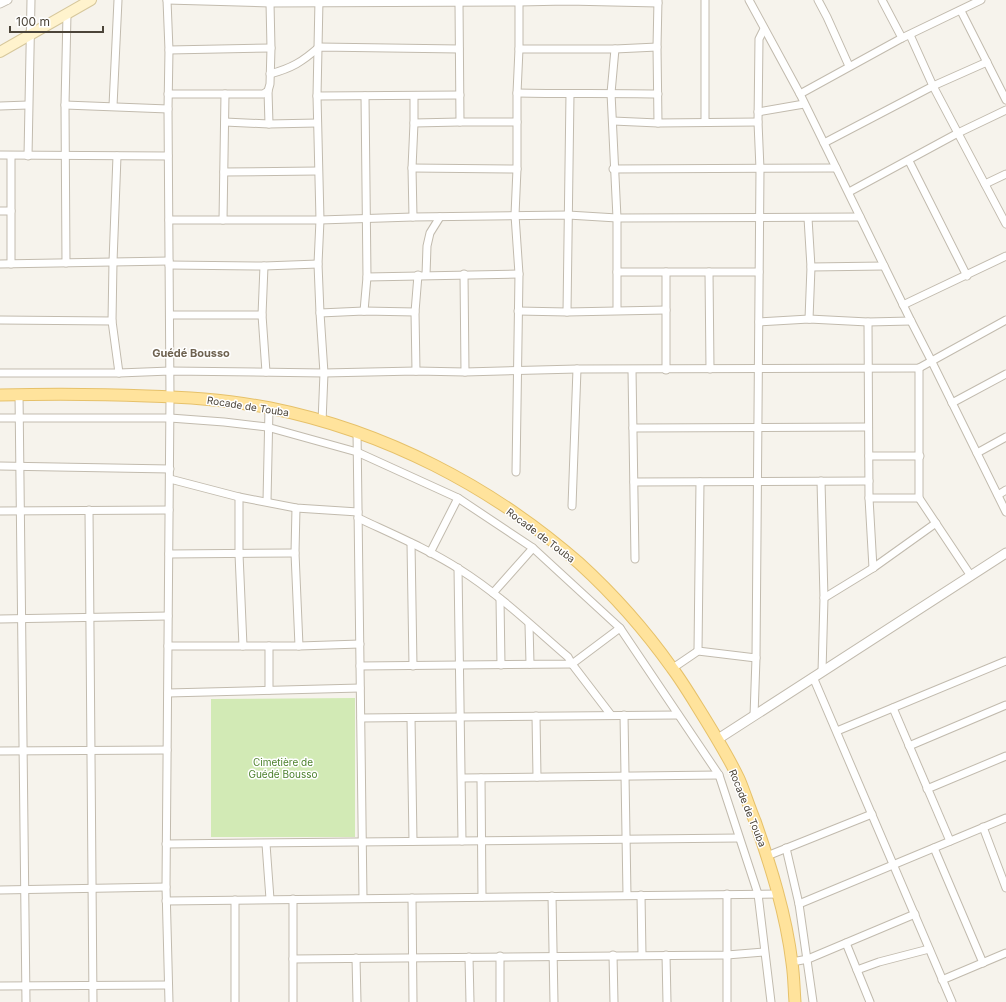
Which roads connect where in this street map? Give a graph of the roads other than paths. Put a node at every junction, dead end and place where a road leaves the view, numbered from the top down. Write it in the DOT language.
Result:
graph roads {
  1 [pos="8,0"];
  2 [pos="31,0"];
  3 [pos="91,0"];
  4 [pos="118,0"];
  5 [pos="167,0"];
  6 [pos="224,0"];
  7 [pos="567,0"];
  8 [pos="705,0"];
  9 [pos="749,0"];
  10 [pos="818,0"];
  11 [pos="882,0"];
  12 [pos="981,0"];
  13 [pos="319,1"];
  14 [pos="367,1"];
  15 [pos="414,1"];
  16 [pos="519,1"];
  17 [pos="613,1"];
  18 [pos="658,2"];
  19 [pos="270,3"];
  20 [pos="460,3"];
  21 [pos="0,4"];
  22 [pos="961,11"];
  23 [pos="67,14"];
  24 [pos="764,29"];
  25 [pos="30,35"];
  26 [pos="910,35"];
  27 [pos="902,38"];
  28 [pos="319,47"];
  29 [pos="657,47"];
  30 [pos="271,48"];
  31 [pos="519,48"];
  32 [pos="460,49"];
  33 [pos="614,49"];
  34 [pos="169,50"];
  35 [pos="0,52"];
  36 [pos="987,62"];
  37 [pos="850,66"];
  38 [pos="270,74"];
  39 [pos="934,86"];
  40 [pos="268,91"];
  41 [pos="517,93"];
  42 [pos="611,93"];
  43 [pos="168,94"];
  44 [pos="225,94"];
  45 [pos="570,94"];
  46 [pos="658,94"];
  47 [pos="800,94"];
  48 [pos="460,95"];
  49 [pos="317,96"];
  50 [pos="365,96"];
  51 [pos="414,97"];
  52 [pos="1006,100"];
  53 [pos="804,104"];
  54 [pos="65,105"];
  55 [pos="0,106"];
  56 [pos="28,106"];
  57 [pos="113,106"];
  58 [pos="168,109"];
  59 [pos="1006,110"];
  60 [pos="758,112"];
  61 [pos="613,121"];
  62 [pos="225,122"];
  63 [pos="460,122"];
  64 [pos="517,122"];
  65 [pos="706,122"];
  66 [pos="758,122"];
  67 [pos="317,123"];
  68 [pos="414,123"];
  69 [pos="658,123"];
  70 [pos="269,124"];
  71 [pos="958,133"];
  72 [pos="824,143"];
  73 [pos="0,155"];
  74 [pos="65,155"];
  75 [pos="11,156"];
  76 [pos="28,156"];
  77 [pos="117,156"];
  78 [pos="168,156"];
  79 [pos="909,161"];
  80 [pos="412,168"];
  81 [pos="836,168"];
  82 [pos="517,169"];
  83 [pos="614,169"];
  84 [pos="760,169"];
  85 [pos="318,171"];
  86 [pos="224,172"];
  87 [pos="1006,174"];
  88 [pos="985,184"];
  89 [pos="849,192"];
  90 [pos="0,211"];
  91 [pos="11,211"];
  92 [pos="515,215"];
  93 [pos="568,215"];
  94 [pos="413,216"];
  95 [pos="440,217"];
  96 [pos="860,217"];
  97 [pos="366,218"];
  98 [pos="617,218"];
  99 [pos="760,218"];
  100 [pos="808,218"];
  101 [pos="169,220"];
  102 [pos="223,220"];
  103 [pos="320,220"];
  104 [pos="1006,224"];
  105 [pos="1006,256"];
  106 [pos="112,262"];
  107 [pos="66,263"];
  108 [pos="169,263"];
  109 [pos="0,264"];
  110 [pos="11,264"];
  111 [pos="318,264"];
  112 [pos="264,266"];
  113 [pos="884,266"];
  114 [pos="811,267"];
  115 [pos="617,272"];
  116 [pos="666,272"];
  117 [pos="709,272"];
  118 [pos="759,272"];
  119 [pos="464,274"];
  120 [pos="519,274"];
  121 [pos="418,275"];
  122 [pos="426,275"];
  123 [pos="967,276"];
  124 [pos="367,277"];
  125 [pos="903,305"];
  126 [pos="617,310"];
  127 [pos="666,310"];
  128 [pos="364,311"];
  129 [pos="518,311"];
  130 [pos="415,312"];
  131 [pos="567,312"];
  132 [pos="262,314"];
  133 [pos="320,314"];
  134 [pos="170,315"];
  135 [pos="809,319"];
  136 [pos="0,320"];
  137 [pos="1006,320"];
  138 [pos="112,321"];
  139 [pos="911,321"];
  140 [pos="759,322"];
  141 [pos="868,322"];
  142 [pos="931,360"];
  143 [pos="868,368"];
  144 [pos="919,368"];
  145 [pos="577,369"];
  146 [pos="710,369"];
  147 [pos="758,369"];
  148 [pos="518,370"];
  149 [pos="632,370"];
  150 [pos="666,370"];
  151 [pos="170,371"];
  152 [pos="416,371"];
  153 [pos="266,372"];
  154 [pos="465,372"];
  155 [pos="0,373"];
  156 [pos="119,373"];
  157 [pos="324,373"];
  158 [pos="1006,374"];
  159 [pos="19,394"];
  160 [pos="0,395"];
  161 [pos="170,397"];
  162 [pos="952,403"];
  163 [pos="268,408"];
  164 [pos="0,418"];
  165 [pos="20,418"];
  166 [pos="170,418"];
  167 [pos="322,422"];
  168 [pos="267,427"];
  169 [pos="758,427"];
  170 [pos="868,427"];
  171 [pos="633,428"];
  172 [pos="357,431"];
  173 [pos="1006,437"];
  174 [pos="357,452"];
  175 [pos="977,453"];
  176 [pos="869,456"];
  177 [pos="920,456"];
  178 [pos="0,466"];
  179 [pos="20,466"];
  180 [pos="170,469"];
  181 [pos="516,472"];
  182 [pos="170,480"];
  183 [pos="758,481"];
  184 [pos="821,481"];
  185 [pos="869,481"];
  186 [pos="634,482"];
  187 [pos="700,482"];
  188 [pos="1006,490"];
  189 [pos="998,495"];
  190 [pos="239,496"];
  191 [pos="458,498"];
  192 [pos="869,498"];
  193 [pos="919,498"];
  194 [pos="267,501"];
  195 [pos="572,506"];
  196 [pos="296,508"];
  197 [pos="20,510"];
  198 [pos="89,510"];
  199 [pos="169,510"];
  200 [pos="0,511"];
  201 [pos="1006,512"];
  202 [pos="358,515"];
  203 [pos="936,523"];
  204 [pos="411,543"];
  205 [pos="533,548"];
  206 [pos="295,553"];
  207 [pos="430,553"];
  208 [pos="1006,553"];
  209 [pos="169,554"];
  210 [pos="239,554"];
  211 [pos="635,559"];
  212 [pos="458,568"];
  213 [pos="873,568"];
  214 [pos="972,576"];
  215 [pos="493,593"];
  216 [pos="824,598"];
  217 [pos="500,599"];
  218 [pos="168,616"];
  219 [pos="90,617"];
  220 [pos="0,619"];
  221 [pos="22,619"];
  222 [pos="530,624"];
  223 [pos="620,628"];
  224 [pos="360,644"];
  225 [pos="168,646"];
  226 [pos="243,646"];
  227 [pos="269,646"];
  228 [pos="299,646"];
  229 [pos="698,651"];
  230 [pos="756,658"];
  231 [pos="1006,661"];
  232 [pos="501,664"];
  233 [pos="530,664"];
  234 [pos="572,664"];
  235 [pos="460,665"];
  236 [pos="360,666"];
  237 [pos="413,666"];
  238 [pos="673,668"];
  239 [pos="822,672"];
  240 [pos="813,677"];
  241 [pos="360,688"];
  242 [pos="269,690"];
  243 [pos="168,693"];
  244 [pos="1006,705"];
  245 [pos="893,708"];
  246 [pos="611,715"];
  247 [pos="624,715"];
  248 [pos="678,715"];
  249 [pos="536,716"];
  250 [pos="754,716"];
  251 [pos="461,717"];
  252 [pos="361,718"];
  253 [pos="411,718"];
  254 [pos="837,731"];
  255 [pos="718,739"];
  256 [pos="909,746"];
  257 [pos="91,750"];
  258 [pos="167,750"];
  259 [pos="0,751"];
  260 [pos="23,751"];
  261 [pos="1006,756"];
  262 [pos="719,775"];
  263 [pos="625,776"];
  264 [pos="537,777"];
  265 [pos="462,778"];
  266 [pos="480,778"];
  267 [pos="928,789"];
  268 [pos="872,814"];
  269 [pos="1006,818"];
  270 [pos="984,827"];
  271 [pos="739,838"];
  272 [pos="626,839"];
  273 [pos="481,840"];
  274 [pos="413,841"];
  275 [pos="462,841"];
  276 [pos="950,841"];
  277 [pos="362,842"];
  278 [pos="166,844"];
  279 [pos="266,844"];
  280 [pos="786,848"];
  281 [pos="934,848"];
  282 [pos="767,856"];
  283 [pos="894,865"];
  284 [pos="1004,877"];
  285 [pos="166,887"];
  286 [pos="1006,888"];
  287 [pos="92,889"];
  288 [pos="0,890"];
  289 [pos="24,890"];
  290 [pos="727,894"];
  291 [pos="758,894"];
  292 [pos="779,894"];
  293 [pos="627,895"];
  294 [pos="641,895"];
  295 [pos="552,896"];
  296 [pos="482,897"];
  297 [pos="363,898"];
  298 [pos="412,898"];
  299 [pos="270,899"];
  300 [pos="293,899"];
  301 [pos="234,900"];
  302 [pos="166,901"];
  303 [pos="799,904"];
  304 [pos="915,914"];
  305 [pos="846,943"];
  306 [pos="929,949"];
  307 [pos="764,952"];
  308 [pos="1006,953"];
  309 [pos="613,955"];
  310 [pos="642,955"];
  311 [pos="666,955"];
  312 [pos="727,955"];
  313 [pos="500,956"];
  314 [pos="553,956"];
  315 [pos="413,957"];
  316 [pos="469,957"];
  317 [pos="356,958"];
  318 [pos="293,959"];
  319 [pos="808,959"];
  320 [pos="792,962"];
  321 [pos="983,963"];
  322 [pos="857,970"];
  323 [pos="942,980"];
  324 [pos="168,984"];
  325 [pos="93,985"];
  326 [pos="0,986"];
  327 [pos="25,986"];
  328 [pos="26,1002"];
  329 [pos="93,1002"];
  330 [pos="169,1002"];
  331 [pos="235,1002"];
  332 [pos="293,1002"];
  333 [pos="357,1002"];
  334 [pos="413,1002"];
  335 [pos="470,1002"];
  336 [pos="500,1002"];
  337 [pos="554,1002"];
  338 [pos="614,1002"];
  339 [pos="667,1002"];
  340 [pos="727,1002"];
  341 [pos="771,1002"];
  342 [pos="795,1002"];
  343 [pos="813,1002"];
  344 [pos="870,1002"];
  345 [pos="952,1002"];
  1 -- 21 [label="street"];
  2 -- 25 [label="street"];
  3 -- 23 [label="main road"];
  4 -- 57 [label="street"];
  5 -- 6 [label="street"];
  5 -- 34 [label="street"];
  6 -- 19 [label="street"];
  7 -- 16 [label="street"];
  7 -- 17 [label="street"];
  8 -- 65 [label="street"];
  9 -- 24 [label="street"];
  10 -- 37 [label="street"];
  11 -- 27 [label="street"];
  12 -- 22 [label="street"];
  13 -- 14 [label="street"];
  13 -- 19 [label="street"];
  13 -- 28 [label="street"];
  14 -- 15 [label="street"];
  15 -- 20 [label="street"];
  16 -- 20 [label="street"];
  16 -- 31 [label="street"];
  17 -- 18 [label="street"];
  18 -- 29 [label="street"];
  19 -- 30 [label="street"];
  20 -- 32 [label="street"];
  22 -- 26 [label="street"];
  22 -- 36 [label="street"];
  23 -- 25 [label="main road"];
  23 -- 54 [label="street"];
  24 -- 47 [label="street"];
  24 -- 60 [label="street"];
  25 -- 35 [label="main road"];
  25 -- 56 [label="street"];
  26 -- 27 [label="street"];
  26 -- 39 [label="street"];
  27 -- 37 [label="street"];
  28 -- 32 [label="street"];
  28 -- 38 [label="street"];
  28 -- 49 [label="street"];
  29 -- 33 [label="street"];
  29 -- 46 [label="street"];
  30 -- 34 [label="street"];
  30 -- 38 [label="street"];
  31 -- 33 [label="street"];
  31 -- 41 [label="street"];
  32 -- 48 [label="street"];
  33 -- 42 [label="street"];
  34 -- 43 [label="street"];
  36 -- 39 [label="street"];
  36 -- 52 [label="street"];
  37 -- 47 [label="street"];
  38 -- 40 [label="street"];
  39 -- 71 [label="street"];
  39 -- 72 [label="street"];
  40 -- 44 [label="street"];
  40 -- 70 [label="street"];
  41 -- 45 [label="street"];
  41 -- 64 [label="street"];
  42 -- 45 [label="street"];
  42 -- 46 [label="street"];
  42 -- 61 [label="street"];
  43 -- 44 [label="street"];
  43 -- 58 [label="street"];
  44 -- 62 [label="street"];
  45 -- 93 [label="street"];
  46 -- 69 [label="street"];
  47 -- 53 [label="street"];
  48 -- 51 [label="street"];
  48 -- 63 [label="street"];
  49 -- 50 [label="street"];
  49 -- 67 [label="street"];
  50 -- 51 [label="street"];
  50 -- 97 [label="street"];
  51 -- 68 [label="street"];
  53 -- 60 [label="street"];
  53 -- 72 [label="street"];
  54 -- 57 [label="street"];
  54 -- 74 [label="street"];
  55 -- 56 [label="street"];
  56 -- 76 [label="street"];
  57 -- 58 [label="street"];
  58 -- 78 [label="street"];
  59 -- 71 [label="street"];
  60 -- 66 [label="street"];
  61 -- 69 [label="street"];
  61 -- 83 [label="street"];
  62 -- 70 [label="street"];
  62 -- 86 [label="street"];
  63 -- 64 [label="street"];
  63 -- 68 [label="street"];
  64 -- 82 [label="street"];
  65 -- 66 [label="street"];
  65 -- 69 [label="street"];
  66 -- 84 [label="street"];
  67 -- 70 [label="street"];
  67 -- 85 [label="street"];
  68 -- 80 [label="street"];
  71 -- 79 [label="street"];
  71 -- 88 [label="street"];
  72 -- 81 [label="street"];
  73 -- 75 [label="street"];
  74 -- 76 [label="street"];
  74 -- 77 [label="street"];
  74 -- 107 [label="street"];
  75 -- 76 [label="street"];
  75 -- 91 [label="street"];
  77 -- 78 [label="street"];
  77 -- 106 [label="street"];
  78 -- 101 [label="street"];
  79 -- 89 [label="street"];
  79 -- 123 [label="street"];
  80 -- 82 [label="street"];
  80 -- 94 [label="street"];
  81 -- 84 [label="street"];
  81 -- 89 [label="street"];
  82 -- 92 [label="street"];
  83 -- 84 [label="street"];
  83 -- 98 [label="street"];
  84 -- 99 [label="street"];
  85 -- 86 [label="street"];
  85 -- 103 [label="street"];
  86 -- 102 [label="street"];
  87 -- 88 [label="street"];
  88 -- 104 [label="street"];
  89 -- 96 [label="street"];
  90 -- 91 [label="street"];
  91 -- 110 [label="street"];
  92 -- 93 [label="street"];
  92 -- 95 [label="street"];
  92 -- 120 [label="street"];
  93 -- 98 [label="street"];
  93 -- 131 [label="street"];
  94 -- 95 [label="street"];
  94 -- 97 [label="street"];
  95 -- 122 [label="street"];
  96 -- 100 [label="street"];
  96 -- 113 [label="street"];
  97 -- 103 [label="street"];
  97 -- 124 [label="street"];
  98 -- 99 [label="street"];
  98 -- 115 [label="street"];
  99 -- 100 [label="street"];
  99 -- 118 [label="street"];
  100 -- 114 [label="street"];
  101 -- 102 [label="street"];
  101 -- 108 [label="street"];
  102 -- 103 [label="street"];
  103 -- 111 [label="street"];
  105 -- 123 [label="street"];
  106 -- 107 [label="street"];
  106 -- 108 [label="street"];
  106 -- 138 [label="street"];
  107 -- 110 [label="street"];
  108 -- 112 [label="street"];
  108 -- 134 [label="street"];
  109 -- 110 [label="street"];
  111 -- 112 [label="street"];
  111 -- 133 [label="street"];
  112 -- 132 [label="street"];
  113 -- 114 [label="street"];
  113 -- 125 [label="street"];
  114 -- 135 [label="street"];
  115 -- 116 [label="street"];
  115 -- 126 [label="street"];
  116 -- 117 [label="street"];
  116 -- 127 [label="street"];
  117 -- 118 [label="street"];
  117 -- 146 [label="street"];
  118 -- 140 [label="street"];
  119 -- 120 [label="street"];
  119 -- 122 [label="street"];
  119 -- 154 [label="street"];
  120 -- 129 [label="street"];
  121 -- 122 [label="street"];
  121 -- 124 [label="street"];
  121 -- 130 [label="street"];
  123 -- 125 [label="street"];
  124 -- 128 [label="street"];
  125 -- 139 [label="street"];
  126 -- 127 [label="street"];
  126 -- 131 [label="street"];
  127 -- 150 [label="street"];
  128 -- 130 [label="street"];
  128 -- 133 [label="street"];
  129 -- 131 [label="street"];
  129 -- 148 [label="street"];
  130 -- 152 [label="street"];
  132 -- 134 [label="street"];
  132 -- 153 [label="street"];
  133 -- 157 [label="street"];
  134 -- 151 [label="street"];
  135 -- 140 [label="street"];
  135 -- 141 [label="street"];
  136 -- 138 [label="street"];
  137 -- 142 [label="street"];
  138 -- 156 [label="street"];
  139 -- 141 [label="street"];
  139 -- 142 [label="street"];
  140 -- 147 [label="street"];
  141 -- 143 [label="street"];
  142 -- 144 [label="street"];
  142 -- 162 [label="street"];
  143 -- 144 [label="street"];
  143 -- 147 [label="street"];
  143 -- 170 [label="street"];
  144 -- 177 [label="street"];
  145 -- 148 [label="street"];
  145 -- 149 [label="street"];
  145 -- 195 [label="street"];
  146 -- 147 [label="street"];
  146 -- 150 [label="street"];
  147 -- 169 [label="street"];
  148 -- 154 [label="street"];
  148 -- 181 [label="street"];
  149 -- 150 [label="street"];
  149 -- 171 [label="street"];
  151 -- 153 [label="street"];
  151 -- 156 [label="street"];
  151 -- 161 [label="street"];
  152 -- 154 [label="street"];
  152 -- 157 [label="street"];
  153 -- 157 [label="street"];
  155 -- 156 [label="street"];
  157 -- 167 [label="street"];
  158 -- 162 [label="street"];
  159 -- 160 [label="main road, Rocade de Touba"];
  159 -- 161 [label="main road, Rocade de Touba"];
  159 -- 165 [label="street"];
  161 -- 163 [label="main road, Rocade de Touba"];
  161 -- 166 [label="street"];
  162 -- 175 [label="street"];
  163 -- 167 [label="main road, Rocade de Touba"];
  163 -- 168 [label="street"];
  164 -- 165 [label="street"];
  165 -- 166 [label="street"];
  165 -- 179 [label="street"];
  166 -- 168 [label="street"];
  166 -- 180 [label="street"];
  167 -- 172 [label="main road, Rocade de Touba"];
  168 -- 174 [label="street"];
  168 -- 194 [label="street"];
  169 -- 170 [label="street"];
  169 -- 171 [label="street"];
  169 -- 183 [label="street"];
  170 -- 176 [label="street"];
  171 -- 186 [label="street"];
  172 -- 174 [label="street"];
  172 -- 238 [label="main road, Rocade de Touba"];
  173 -- 175 [label="street"];
  174 -- 191 [label="street"];
  174 -- 202 [label="street"];
  175 -- 189 [label="street"];
  176 -- 177 [label="street"];
  176 -- 185 [label="street"];
  177 -- 193 [label="street"];
  178 -- 179 [label="street"];
  179 -- 180 [label="street"];
  179 -- 197 [label="street"];
  180 -- 182 [label="street"];
  182 -- 190 [label="street"];
  182 -- 199 [label="street"];
  183 -- 184 [label="street"];
  183 -- 187 [label="street"];
  183 -- 230 [label="street"];
  184 -- 185 [label="street"];
  184 -- 216 [label="street"];
  185 -- 192 [label="street"];
  186 -- 187 [label="street"];
  186 -- 211 [label="street"];
  187 -- 229 [label="street"];
  188 -- 189 [label="street"];
  189 -- 201 [label="street"];
  190 -- 194 [label="street"];
  190 -- 210 [label="street"];
  191 -- 205 [label="street"];
  191 -- 207 [label="street"];
  192 -- 193 [label="street"];
  192 -- 213 [label="street"];
  193 -- 203 [label="street"];
  194 -- 196 [label="street"];
  196 -- 202 [label="street"];
  196 -- 206 [label="street"];
  197 -- 198 [label="street"];
  197 -- 200 [label="street"];
  197 -- 221 [label="street"];
  198 -- 199 [label="street"];
  198 -- 219 [label="street"];
  199 -- 209 [label="street"];
  202 -- 204 [label="street"];
  202 -- 224 [label="street"];
  203 -- 213 [label="street"];
  203 -- 214 [label="street"];
  204 -- 207 [label="street"];
  204 -- 237 [label="street"];
  205 -- 215 [label="street"];
  205 -- 223 [label="street"];
  206 -- 210 [label="street"];
  206 -- 228 [label="street"];
  207 -- 212 [label="street"];
  208 -- 214 [label="street"];
  209 -- 210 [label="street"];
  209 -- 218 [label="street"];
  210 -- 226 [label="street"];
  212 -- 215 [label="street"];
  212 -- 235 [label="street"];
  213 -- 216 [label="street"];
  214 -- 239 [label="street"];
  215 -- 217 [label="street"];
  216 -- 239 [label="street"];
  217 -- 222 [label="street"];
  217 -- 232 [label="street"];
  218 -- 219 [label="street"];
  218 -- 225 [label="street"];
  219 -- 221 [label="street"];
  219 -- 257 [label="street"];
  220 -- 221 [label="street"];
  221 -- 260 [label="street"];
  222 -- 233 [label="street"];
  222 -- 234 [label="street"];
  223 -- 234 [label="street"];
  223 -- 248 [label="street"];
  224 -- 228 [label="street"];
  224 -- 236 [label="street"];
  225 -- 226 [label="street"];
  225 -- 243 [label="street"];
  226 -- 227 [label="street"];
  227 -- 228 [label="street"];
  227 -- 242 [label="street"];
  229 -- 230 [label="street"];
  229 -- 238 [label="street"];
  230 -- 250 [label="street"];
  231 -- 245 [label="street"];
  232 -- 233 [label="street"];
  232 -- 235 [label="street"];
  233 -- 234 [label="street"];
  234 -- 246 [label="street"];
  235 -- 237 [label="street"];
  235 -- 251 [label="street"];
  236 -- 237 [label="street"];
  236 -- 241 [label="street"];
  238 -- 255 [label="main road, Rocade de Touba"];
  239 -- 240 [label="street"];
  240 -- 250 [label="street"];
  240 -- 254 [label="street"];
  241 -- 242 [label="street"];
  241 -- 252 [label="street"];
  242 -- 243 [label="street"];
  243 -- 258 [label="street"];
  244 -- 256 [label="street"];
  245 -- 254 [label="street"];
  245 -- 256 [label="street"];
  246 -- 247 [label="street"];
  246 -- 249 [label="street"];
  247 -- 248 [label="street"];
  247 -- 263 [label="street"];
  248 -- 262 [label="street"];
  249 -- 251 [label="street"];
  249 -- 264 [label="street"];
  250 -- 255 [label="street"];
  251 -- 253 [label="street"];
  251 -- 265 [label="street"];
  252 -- 253 [label="street"];
  252 -- 277 [label="street"];
  253 -- 274 [label="street"];
  254 -- 268 [label="street"];
  255 -- 282 [label="main road, Rocade de Touba"];
  256 -- 267 [label="street"];
  257 -- 258 [label="street"];
  257 -- 260 [label="street"];
  257 -- 287 [label="street"];
  258 -- 278 [label="street"];
  259 -- 260 [label="street"];
  260 -- 289 [label="street"];
  261 -- 267 [label="street"];
  262 -- 263 [label="street"];
  262 -- 271 [label="street"];
  263 -- 264 [label="street"];
  263 -- 272 [label="street"];
  264 -- 266 [label="street"];
  265 -- 266 [label="street"];
  265 -- 275 [label="street"];
  266 -- 273 [label="street"];
  267 -- 276 [label="street"];
  268 -- 280 [label="street"];
  268 -- 283 [label="street"];
  269 -- 270 [label="street"];
  270 -- 276 [label="street"];
  270 -- 284 [label="street"];
  271 -- 272 [label="street"];
  271 -- 291 [label="street"];
  272 -- 273 [label="street"];
  272 -- 293 [label="street"];
  273 -- 275 [label="street"];
  273 -- 296 [label="street"];
  274 -- 275 [label="street"];
  274 -- 277 [label="street"];
  276 -- 281 [label="street"];
  277 -- 279 [label="street"];
  277 -- 297 [label="street"];
  278 -- 279 [label="street"];
  278 -- 285 [label="street"];
  279 -- 299 [label="street"];
  280 -- 282 [label="street"];
  280 -- 303 [label="street"];
  281 -- 283 [label="street"];
  281 -- 321 [label="street"];
  282 -- 292 [label="main road, Rocade de Touba"];
  283 -- 303 [label="street"];
  283 -- 304 [label="street"];
  284 -- 286 [label="street"];
  285 -- 287 [label="street"];
  285 -- 302 [label="street"];
  287 -- 289 [label="street"];
  287 -- 325 [label="street"];
  288 -- 289 [label="street"];
  289 -- 327 [label="street"];
  290 -- 291 [label="street"];
  290 -- 294 [label="street"];
  290 -- 312 [label="street"];
  291 -- 292 [label="street"];
  291 -- 307 [label="street"];
  292 -- 320 [label="main road, Rocade de Touba"];
  293 -- 294 [label="street"];
  293 -- 295 [label="street"];
  294 -- 310 [label="street"];
  295 -- 296 [label="street"];
  295 -- 314 [label="street"];
  296 -- 298 [label="street"];
  297 -- 298 [label="street"];
  297 -- 300 [label="street"];
  298 -- 315 [label="street"];
  299 -- 300 [label="street"];
  299 -- 301 [label="street"];
  300 -- 318 [label="street"];
  301 -- 302 [label="street"];
  301 -- 331 [label="street"];
  302 -- 324 [label="street"];
  303 -- 319 [label="street"];
  304 -- 305 [label="street"];
  304 -- 306 [label="street"];
  305 -- 319 [label="street"];
  305 -- 322 [label="street"];
  306 -- 322 [label="street"];
  306 -- 323 [label="street"];
  307 -- 312 [label="street"];
  307 -- 341 [label="street"];
  308 -- 321 [label="street"];
  309 -- 310 [label="street"];
  309 -- 314 [label="street"];
  309 -- 338 [label="street"];
  310 -- 311 [label="street"];
  311 -- 312 [label="street"];
  311 -- 339 [label="street"];
  312 -- 340 [label="street"];
  313 -- 314 [label="street"];
  313 -- 316 [label="street"];
  313 -- 336 [label="street"];
  314 -- 337 [label="street"];
  315 -- 316 [label="street"];
  315 -- 317 [label="street"];
  315 -- 334 [label="street"];
  316 -- 335 [label="street"];
  317 -- 318 [label="street"];
  317 -- 333 [label="street"];
  318 -- 332 [label="street"];
  319 -- 320 [label="street"];
  319 -- 343 [label="street"];
  320 -- 342 [label="main road, Rocade de Touba"];
  321 -- 323 [label="street"];
  322 -- 344 [label="street"];
  323 -- 345 [label="street"];
  324 -- 325 [label="street"];
  324 -- 330 [label="street"];
  325 -- 327 [label="street"];
  325 -- 329 [label="street"];
  326 -- 327 [label="street"];
  327 -- 328 [label="street"];
}
